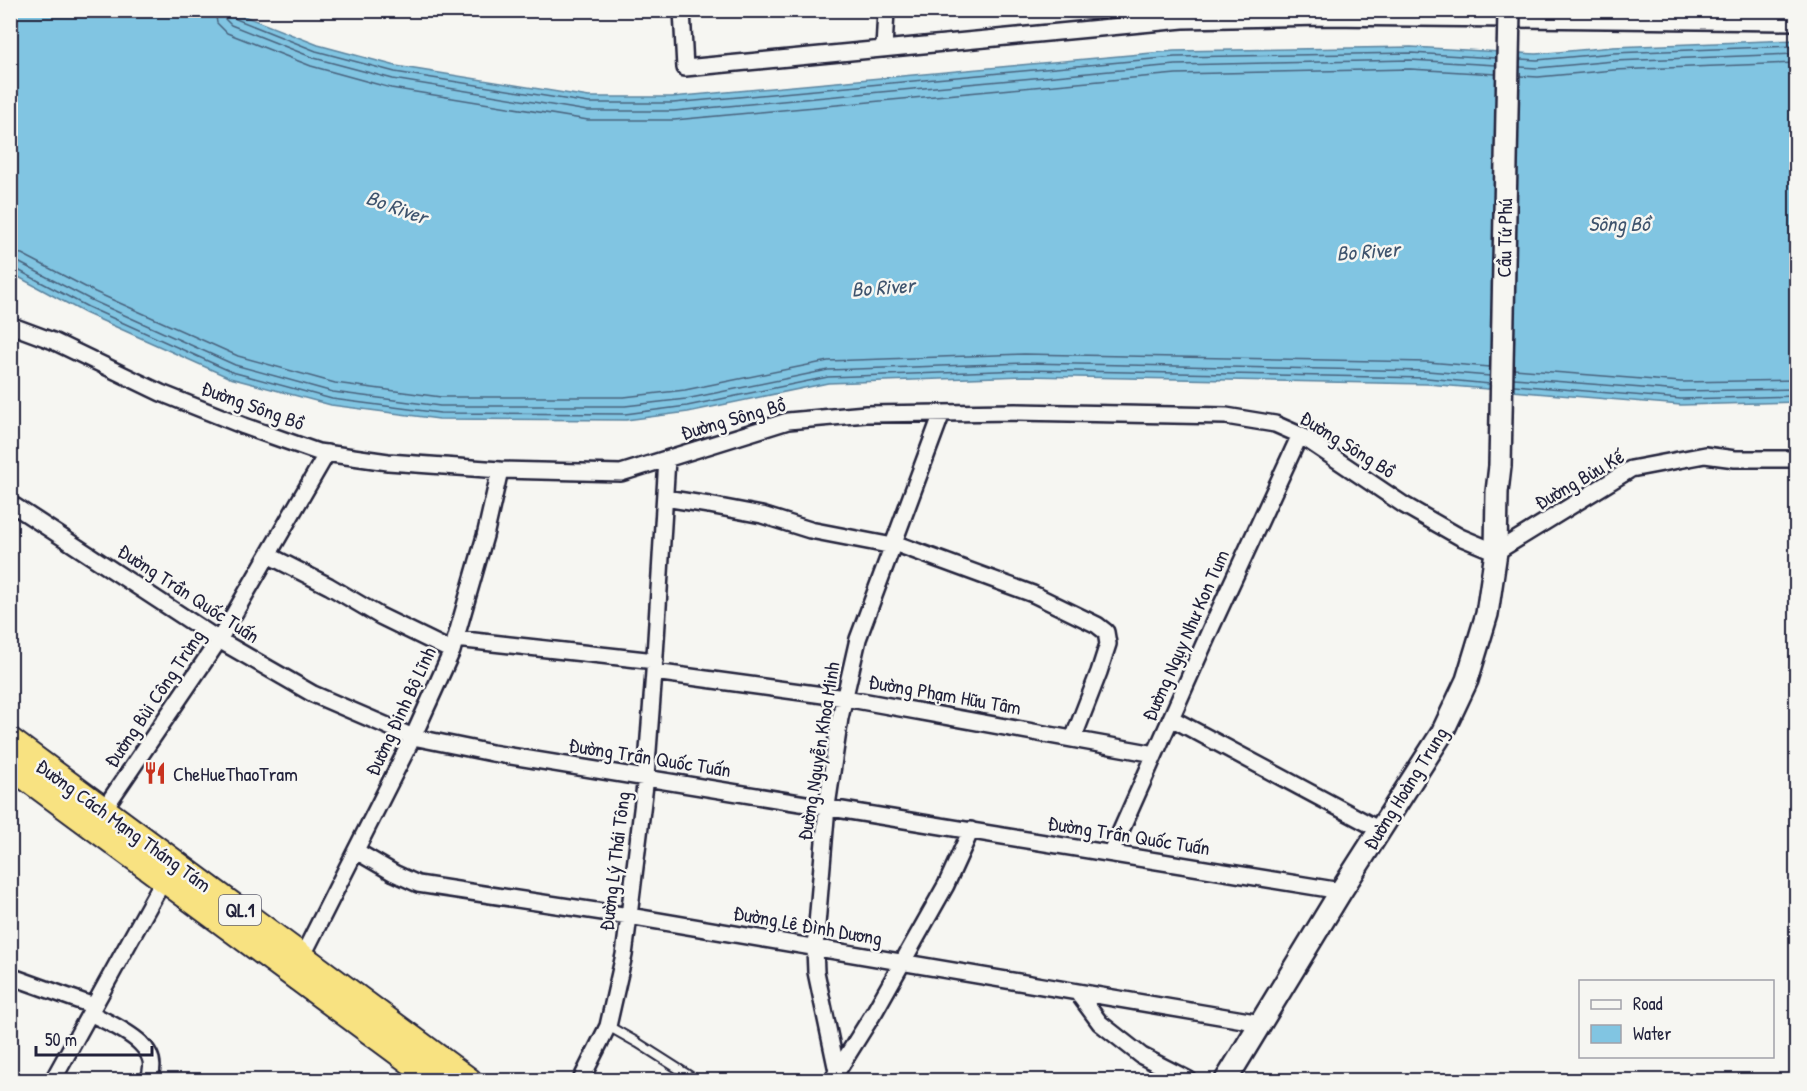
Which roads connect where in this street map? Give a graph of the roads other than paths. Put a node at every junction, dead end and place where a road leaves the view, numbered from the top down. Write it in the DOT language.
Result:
graph roads {
  1 [pos="682,10"];
  2 [pos="885,10"];
  3 [pos="1509,10"];
  4 [pos="1323,14"];
  5 [pos="1183,15"];
  6 [pos="1797,22"];
  7 [pos="884,49"];
  8 [pos="10,326"];
  9 [pos="942,413"];
  10 [pos="1300,435"];
  11 [pos="327,453"];
  12 [pos="667,459"];
  13 [pos="1797,459"];
  14 [pos="1500,466"];
  15 [pos="500,470"];
  16 [pos="665,498"];
  17 [pos="10,503"];
  18 [pos="893,544"];
  19 [pos="1496,552"];
  20 [pos="268,555"];
  21 [pos="219,640"];
  22 [pos="454,645"];
  23 [pos="655,666"];
  24 [pos="845,698"];
  25 [pos="1171,718"];
  26 [pos="413,737"];
  27 [pos="1073,739"];
  28 [pos="10,741"];
  29 [pos="1155,754"];
  30 [pos="10,765"];
  31 [pos="646,777"];
  32 [pos="827,806"];
  33 [pos="104,810"];
  34 [pos="971,830"];
  35 [pos="1380,830"];
  36 [pos="356,851"];
  37 [pos="1111,853"];
  38 [pos="164,879"];
  39 [pos="1341,891"];
  40 [pos="629,916"];
  41 [pos="815,948"];
  42 [pos="302,957"];
  43 [pos="902,963"];
  44 [pos="10,976"];
  45 [pos="1077,992"];
  46 [pos="92,1009"];
  47 [pos="1261,1023"];
  48 [pos="608,1026"];
  49 [pos="835,1076"];
  50 [pos="53,1080"];
  51 [pos="148,1080"];
  52 [pos="435,1080"];
  53 [pos="469,1080"];
  54 [pos="581,1080"];
  55 [pos="696,1080"];
  56 [pos="1189,1080"];
  57 [pos="1226,1080"];
  1 -- 7 [label="street"];
  2 -- 7 [label="street"];
  3 -- 14 [label="main road, Cầu Tứ Phú, bridge"];
  4 -- 5 [label="street"];
  4 -- 6 [label="street"];
  5 -- 7 [label="street"];
  8 -- 11 [label="street, Đường Sông Bồ"];
  9 -- 10 [label="street, Đường Sông Bồ"];
  9 -- 12 [label="street, Đường Sông Bồ"];
  9 -- 18 [label="street, Đường Nguyễn Khoa Minh"];
  10 -- 19 [label="street, Đường Sông Bồ"];
  10 -- 25 [label="street, Đường Ngụy Như Kon Tum"];
  11 -- 15 [label="street, Đường Sông Bồ"];
  11 -- 20 [label="street, Đường Bùi Công Trừng"];
  12 -- 15 [label="street, Đường Sông Bồ"];
  12 -- 16 [label="street, Đường Lý Thái Tông"];
  13 -- 19 [label="street, Đường Bửu Kế"];
  14 -- 19 [label="main road, Đường Hoàng Trung"];
  15 -- 22 [label="street, Đường Đinh Bộ Lĩnh"];
  16 -- 18 [label="street"];
  16 -- 23 [label="street, Đường Lý Thái Tông"];
  17 -- 21 [label="street, Đường Trần Quốc Tuấn"];
  18 -- 24 [label="street, Đường Nguyễn Khoa Minh"];
  18 -- 27 [label="street"];
  19 -- 35 [label="main road, Đường Hoàng Trung"];
  20 -- 21 [label="street, Đường Bùi Công Trừng"];
  20 -- 22 [label="street, Đường Phạm Hữu Tâm"];
  21 -- 26 [label="street, Đường Trần Quốc Tuấn"];
  21 -- 33 [label="street, Đường Bùi Công Trừng"];
  22 -- 23 [label="street, Đường Phạm Hữu Tâm"];
  22 -- 26 [label="street, Đường Đinh Bộ Lĩnh"];
  23 -- 24 [label="street, Đường Phạm Hữu Tâm"];
  23 -- 31 [label="street, Đường Lý Thái Tông"];
  24 -- 27 [label="street, Đường Phạm Hữu Tâm"];
  24 -- 32 [label="street, Đường Nguyễn Khoa Minh"];
  25 -- 29 [label="street, Đường Ngụy Như Kon Tum"];
  25 -- 35 [label="street"];
  26 -- 31 [label="street, Đường Trần Quốc Tuấn"];
  26 -- 36 [label="street, Đường Đinh Bộ Lĩnh"];
  27 -- 29 [label="street, Đường Phạm Hữu Tâm"];
  28 -- 33 [label="highway, Đường Cách Mạng Tháng Tám / QL.1"];
  29 -- 37 [label="street, Đường Ngụy Như Kon Tum"];
  30 -- 38 [label="highway, Đường Cách Mạng Tháng Tám / QL.1"];
  31 -- 32 [label="street, Đường Trần Quốc Tuấn"];
  31 -- 40 [label="street, Đường Lý Thái Tông"];
  32 -- 34 [label="street, Đường Trần Quốc Tuấn"];
  32 -- 41 [label="street, Đường Nguyễn Khoa Minh"];
  33 -- 42 [label="highway, Đường Cách Mạng Tháng Tám / QL.1"];
  34 -- 37 [label="street, Đường Trần Quốc Tuấn"];
  34 -- 43 [label="street"];
  35 -- 39 [label="main road, Đường Hoàng Trung"];
  36 -- 40 [label="street, Đường Lê Đình Dương"];
  36 -- 42 [label="street, Đường Đinh Bộ Lĩnh"];
  37 -- 39 [label="street, Đường Trần Quốc Tuấn"];
  38 -- 46 [label="street"];
  38 -- 52 [label="highway, Đường Cách Mạng Tháng Tám / QL.1"];
  39 -- 47 [label="main road, Đường Hoàng Trung"];
  40 -- 41 [label="street, Đường Lê Đình Dương"];
  40 -- 48 [label="street, Đường Lý Thái Tông"];
  41 -- 43 [label="street, Đường Lê Đình Dương"];
  41 -- 49 [label="street, Đường Nguyễn Khoa Minh"];
  42 -- 53 [label="highway, Đường Cách Mạng Tháng Tám / QL.1"];
  43 -- 45 [label="street, Đường Lê Đình Dương"];
  43 -- 49 [label="street"];
  44 -- 46 [label="street"];
  45 -- 47 [label="street, Đường Lê Đình Dương"];
  45 -- 56 [label="street"];
  46 -- 50 [label="street"];
  46 -- 51 [label="street"];
  47 -- 57 [label="main road, Đường Hoàng Trung"];
  48 -- 54 [label="street, Đường Lý Thái Tông"];
  48 -- 55 [label="lane"];
}
